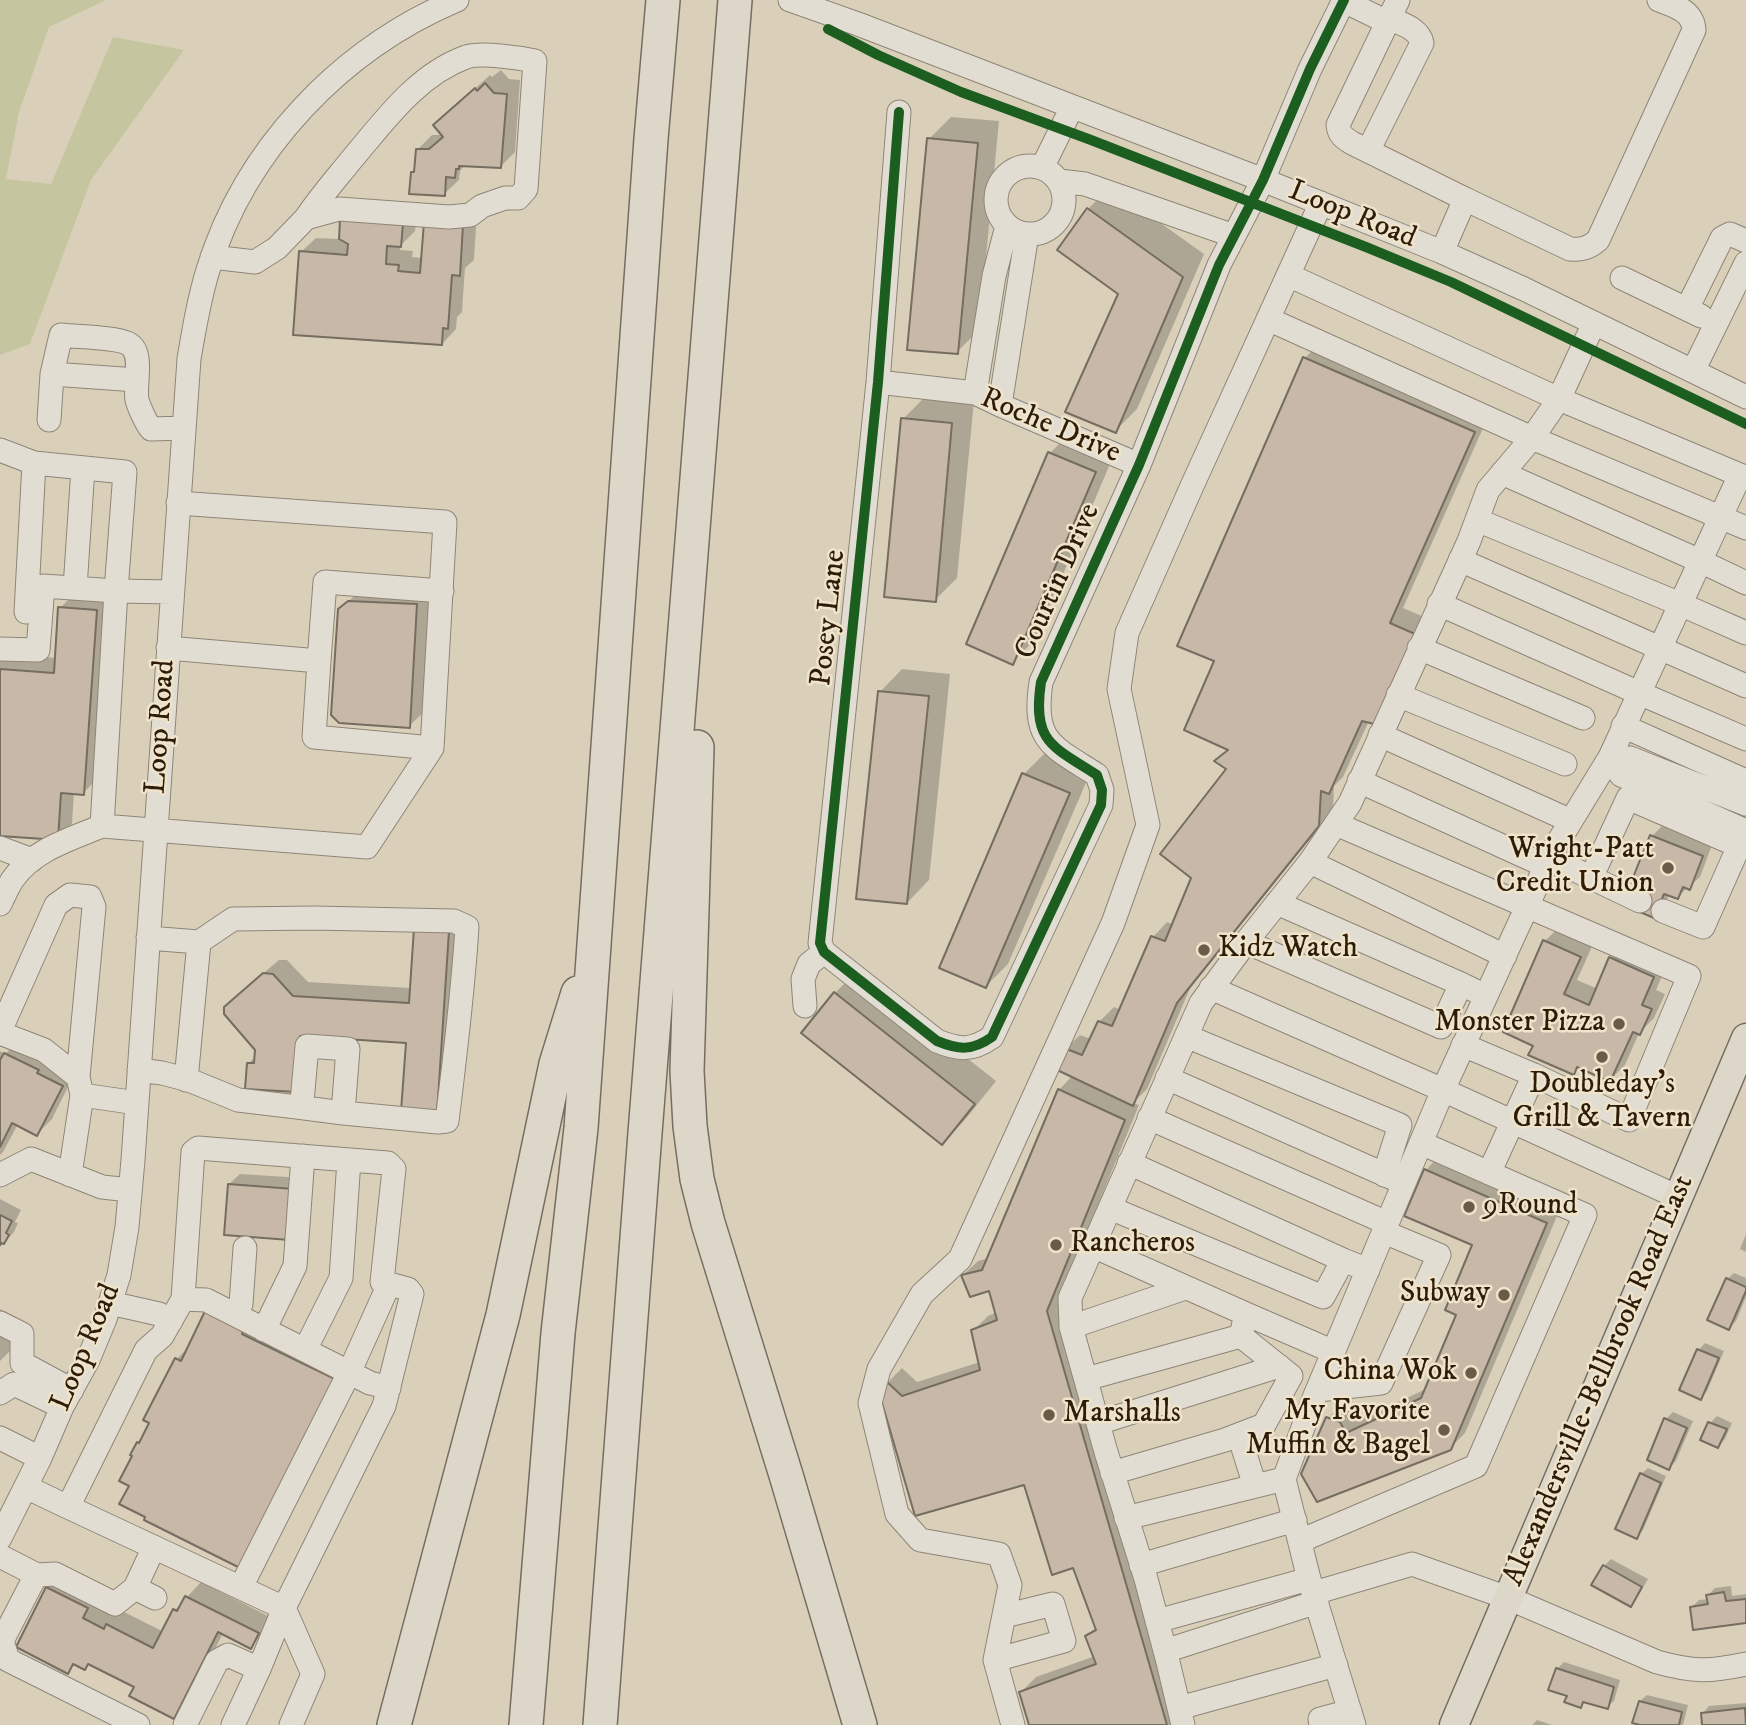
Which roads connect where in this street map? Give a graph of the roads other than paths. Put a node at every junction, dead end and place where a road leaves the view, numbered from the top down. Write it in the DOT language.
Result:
graph roads {
  1 [pos="457,0"];
  2 [pos="663,0"];
  3 [pos="735,0"];
  4 [pos="790,0"];
  5 [pos="1659,0"];
  6 [pos="1344,1"];
  7 [pos="1391,13"];
  8 [pos="1072,107"];
  9 [pos="899,112"];
  10 [pos="1368,151"];
  11 [pos="1050,175"];
  12 [pos="1263,180"];
  13 [pos="1465,199"];
  14 [pos="1321,203"];
  15 [pos="306,218"];
  16 [pos="1017,230"];
  17 [pos="1234,236"];
  18 [pos="1746,241"];
  19 [pos="1442,252"];
  20 [pos="212,257"];
  21 [pos="1746,263"];
  22 [pos="1288,275"];
  23 [pos="1622,278"];
  24 [pos="1687,309"];
  25 [pos="1268,319"];
  26 [pos="1594,323"];
  27 [pos="1716,324"];
  28 [pos="709,332"];
  29 [pos="1693,371"];
  30 [pos="52,374"];
  31 [pos="137,380"];
  32 [pos="878,383"];
  33 [pos="975,393"];
  34 [pos="1746,397"];
  35 [pos="1559,398"];
  36 [pos="1000,405"];
  37 [pos="49,420"];
  38 [pos="184,428"];
  39 [pos="1532,438"];
  40 [pos="0,450"];
  41 [pos="34,463"];
  42 [pos="1139,466"];
  43 [pos="83,468"];
  44 [pos="1502,473"];
  45 [pos="1743,476"];
  46 [pos="178,503"];
  47 [pos="1720,516"];
  48 [pos="1477,520"];
  49 [pos="1746,528"];
  50 [pos="1460,560"];
  51 [pos="1700,561"];
  52 [pos="1746,583"];
  53 [pos="75,588"];
  54 [pos="116,591"];
  55 [pos="442,591"];
  56 [pos="172,592"];
  57 [pos="1439,604"];
  58 [pos="1680,604"];
  59 [pos="1746,633"];
  60 [pos="168,648"];
  61 [pos="1419,648"];
  62 [pos="1660,648"];
  63 [pos="0,649"];
  64 [pos="24,650"];
  65 [pos="318,660"];
  66 [pos="1746,686"];
  67 [pos="1639,693"];
  68 [pos="1398,695"];
  69 [pos="1583,718"];
  70 [pos="1623,726"];
  71 [pos="1380,735"];
  72 [pos="1746,739"];
  73 [pos="432,748"];
  74 [pos="1609,757"];
  75 [pos="1565,764"];
  76 [pos="1359,781"];
  77 [pos="1746,781"];
  78 [pos="1746,804"];
  79 [pos="1571,821"];
  80 [pos="1336,824"];
  81 [pos="102,826"];
  82 [pos="155,831"];
  83 [pos="1743,839"];
  84 [pos="0,848"];
  85 [pos="32,859"];
  86 [pos="1310,862"];
  87 [pos="1548,862"];
  88 [pos="1591,878"];
  89 [pos="1640,901"];
  90 [pos="1277,903"];
  91 [pos="0,904"];
  92 [pos="1527,907"];
  93 [pos="1663,911"];
  94 [pos="595,933"];
  95 [pos="148,937"];
  96 [pos="200,942"];
  97 [pos="1245,942"];
  98 [pos="824,952"];
  99 [pos="1505,956"];
  100 [pos="1461,984"];
  101 [pos="1211,988"];
  102 [pos="1486,996"];
  103 [pos="805,1006"];
  104 [pos="0,1032"];
  105 [pos="1186,1036"];
  106 [pos="1746,1038"];
  107 [pos="1463,1045"];
  108 [pos="139,1070"];
  109 [pos="1534,1075"];
  110 [pos="1167,1078"];
  111 [pos="186,1080"];
  112 [pos="80,1086"];
  113 [pos="1443,1090"];
  114 [pos="136,1103"];
  115 [pos="297,1107"];
  116 [pos="343,1113"];
  117 [pos="1149,1118"];
  118 [pos="1512,1122"];
  119 [pos="1421,1143"];
  120 [pos="303,1156"];
  121 [pos="349,1160"];
  122 [pos="1129,1163"];
  123 [pos="1489,1173"];
  124 [pos="0,1175"];
  125 [pos="70,1175"];
  126 [pos="1394,1179"];
  127 [pos="130,1190"];
  128 [pos="1678,1197"];
  129 [pos="1110,1208"];
  130 [pos="1386,1228"];
  131 [pos="1093,1246"];
  132 [pos="246,1248"];
  133 [pos="1343,1260"];
  134 [pos="1368,1270"];
  135 [pos="389,1284"];
  136 [pos="1185,1287"];
  137 [pos="183,1299"];
  138 [pos="110,1303"];
  139 [pos="236,1315"];
  140 [pos="171,1321"];
  141 [pos="0,1322"];
  142 [pos="1243,1325"];
  143 [pos="1071,1327"];
  144 [pos="264,1330"];
  145 [pos="305,1350"];
  146 [pos="1334,1352"];
  147 [pos="1279,1366"];
  148 [pos="349,1373"];
  149 [pos="1086,1379"];
  150 [pos="12,1380"];
  151 [pos="389,1388"];
  152 [pos="1318,1391"];
  153 [pos="67,1398"];
  154 [pos="1098,1423"];
  155 [pos="1239,1435"];
  156 [pos="0,1438"];
  157 [pos="40,1458"];
  158 [pos="1112,1473"];
  159 [pos="1284,1479"];
  160 [pos="1255,1486"];
  161 [pos="26,1487"];
  162 [pos="68,1507"];
  163 [pos="1126,1518"];
  164 [pos="1297,1531"];
  165 [pos="0,1538"];
  166 [pos="154,1548"];
  167 [pos="0,1556"];
  168 [pos="1141,1565"];
  169 [pos="36,1575"];
  170 [pos="241,1587"];
  171 [pos="1314,1591"];
  172 [pos="1508,1598"];
  173 [pos="284,1608"];
  174 [pos="1004,1616"];
  175 [pos="1157,1621"];
  176 [pos="1166,1651"];
  177 [pos="995,1660"];
  178 [pos="1746,1664"];
  179 [pos="1336,1665"];
  180 [pos="259,1669"];
  181 [pos="1181,1716"];
  182 [pos="1352,1718"];
  183 [pos="1314,1723"];
  184 [pos="138,1725"];
  185 [pos="185,1725"];
  186 [pos="233,1725"];
  187 [pos="291,1725"];
  188 [pos="394,1725"];
  189 [pos="526,1725"];
  190 [pos="600,1725"];
  191 [pos="860,1725"];
  192 [pos="1013,1725"];
  193 [pos="1454,1725"];
  1 -- 20 [label="street, Loop Road"];
  2 -- 94 [label="highway"];
  3 -- 28 [label="highway"];
  4 -- 8 [label="street, Loop Road"];
  5 -- 13 [label="street"];
  6 -- 7 [label="street"];
  6 -- 12 [label="street, Courtin Drive"];
  7 -- 10 [label="street"];
  7 -- 10 [label="street"];
  8 -- 11 [label="street"];
  8 -- 12 [label="street, Loop Road"];
  9 -- 32 [label="street, Posey Lane"];
  10 -- 13 [label="street"];
  11 -- 16 [label="street"];
  11 -- 16 [label="street"];
  11 -- 17 [label="street"];
  12 -- 14 [label="street, Loop Road"];
  12 -- 17 [label="street, Courtin Drive"];
  13 -- 19 [label="street"];
  14 -- 19 [label="street, Loop Road"];
  14 -- 22 [label="street"];
  15 -- 15 [label="street"];
  15 -- 20 [label="street"];
  16 -- 33 [label="street"];
  16 -- 36 [label="street"];
  17 -- 42 [label="street, Courtin Drive"];
  18 -- 24 [label="street"];
  19 -- 26 [label="street, Loop Road"];
  20 -- 38 [label="street, Loop Road"];
  21 -- 27 [label="street"];
  22 -- 25 [label="street"];
  22 -- 35 [label="street"];
  23 -- 24 [label="street"];
  24 -- 27 [label="street"];
  25 -- 39 [label="street"];
  25 -- 174 [label="street"];
  26 -- 29 [label="street, Loop Road"];
  26 -- 35 [label="street"];
  27 -- 29 [label="street"];
  28 -- 190 [label="highway"];
  28 -- 191 [label="highway"];
  29 -- 34 [label="street, Loop Road"];
  30 -- 31 [label="street"];
  30 -- 31 [label="street"];
  30 -- 37 [label="street"];
  31 -- 38 [label="street"];
  32 -- 33 [label="street, Roche Drive"];
  32 -- 98 [label="street, Posey Lane"];
  33 -- 36 [label="street, Roche Drive"];
  35 -- 39 [label="street"];
  35 -- 45 [label="street"];
  36 -- 42 [label="street, Roche Drive"];
  38 -- 46 [label="street, Loop Road"];
  39 -- 44 [label="street"];
  39 -- 47 [label="street"];
  40 -- 41 [label="street"];
  41 -- 43 [label="street"];
  41 -- 64 [label="street"];
  42 -- 98 [label="street, Courtin Drive"];
  43 -- 53 [label="street"];
  43 -- 54 [label="street"];
  44 -- 48 [label="street"];
  44 -- 51 [label="street"];
  45 -- 47 [label="street"];
  46 -- 55 [label="street"];
  46 -- 56 [label="street, Loop Road"];
  47 -- 49 [label="street"];
  47 -- 51 [label="street"];
  48 -- 50 [label="street"];
  48 -- 58 [label="street"];
  50 -- 57 [label="street"];
  50 -- 62 [label="street"];
  51 -- 52 [label="street"];
  51 -- 58 [label="street"];
  53 -- 54 [label="street"];
  53 -- 64 [label="street"];
  54 -- 56 [label="street"];
  54 -- 81 [label="street"];
  55 -- 65 [label="street"];
  55 -- 73 [label="street"];
  56 -- 60 [label="street, Loop Road"];
  57 -- 61 [label="street"];
  57 -- 67 [label="street"];
  58 -- 59 [label="street"];
  58 -- 62 [label="street"];
  60 -- 65 [label="street"];
  60 -- 82 [label="street, Loop Road"];
  61 -- 68 [label="street"];
  61 -- 69 [label="street"];
  62 -- 66 [label="street"];
  62 -- 67 [label="street"];
  63 -- 64 [label="street"];
  65 -- 73 [label="street"];
  67 -- 70 [label="street"];
  67 -- 72 [label="street"];
  68 -- 71 [label="street"];
  68 -- 75 [label="street"];
  70 -- 74 [label="street"];
  70 -- 77 [label="street"];
  71 -- 76 [label="street"];
  71 -- 79 [label="street"];
  73 -- 82 [label="street"];
  74 -- 78 [label="street"];
  74 -- 79 [label="street"];
  74 -- 83 [label="street"];
  76 -- 80 [label="street"];
  76 -- 87 [label="street"];
  79 -- 87 [label="street"];
  80 -- 86 [label="street"];
  80 -- 92 [label="street"];
  81 -- 82 [label="street"];
  81 -- 85 [label="street"];
  82 -- 95 [label="street, Loop Road"];
  83 -- 88 [label="street"];
  83 -- 93 [label="street"];
  84 -- 85 [label="street"];
  85 -- 91 [label="street"];
  86 -- 90 [label="street"];
  86 -- 99 [label="street"];
  87 -- 88 [label="street"];
  87 -- 92 [label="street"];
  88 -- 89 [label="street"];
  90 -- 97 [label="street"];
  90 -- 100 [label="street"];
  92 -- 99 [label="street"];
  92 -- 109 [label="street"];
  94 -- 188 [label="highway"];
  94 -- 189 [label="highway"];
  95 -- 96 [label="street"];
  95 -- 108 [label="street, Loop Road"];
  96 -- 111 [label="street"];
  96 -- 116 [label="street"];
  97 -- 100 [label="street"];
  97 -- 101 [label="street"];
  98 -- 103 [label="street"];
  99 -- 102 [label="street"];
  100 -- 102 [label="street"];
  101 -- 105 [label="street"];
  101 -- 113 [label="street"];
  102 -- 107 [label="street"];
  104 -- 112 [label="street"];
  104 -- 112 [label="street"];
  105 -- 110 [label="street"];
  105 -- 126 [label="street"];
  106 -- 128 [label="main road, Alexandersville-Bellbrook Road East"];
  107 -- 109 [label="street"];
  107 -- 113 [label="street"];
  108 -- 111 [label="street"];
  108 -- 114 [label="street, Loop Road"];
  109 -- 118 [label="street"];
  110 -- 117 [label="street"];
  110 -- 126 [label="street"];
  111 -- 115 [label="street"];
  112 -- 114 [label="street"];
  112 -- 125 [label="street"];
  113 -- 118 [label="street"];
  113 -- 119 [label="street"];
  114 -- 127 [label="street, Loop Road"];
  115 -- 116 [label="street"];
  115 -- 116 [label="street"];
  117 -- 122 [label="street"];
  117 -- 130 [label="street"];
  118 -- 123 [label="street"];
  118 -- 128 [label="street"];
  119 -- 123 [label="street"];
  119 -- 126 [label="street"];
  120 -- 121 [label="street"];
  120 -- 137 [label="street"];
  120 -- 144 [label="street"];
  121 -- 135 [label="street"];
  121 -- 145 [label="street"];
  122 -- 129 [label="street"];
  122 -- 133 [label="street"];
  123 -- 164 [label="street"];
  124 -- 125 [label="street"];
  125 -- 127 [label="street"];
  126 -- 130 [label="street"];
  127 -- 138 [label="street, Loop Road"];
  128 -- 172 [label="main road, Alexandersville-Bellbrook Road East"];
  129 -- 131 [label="street"];
  129 -- 133 [label="street"];
  130 -- 134 [label="street"];
  130 -- 152 [label="street"];
  131 -- 136 [label="street"];
  131 -- 143 [label="street"];
  132 -- 139 [label="street"];
  133 -- 134 [label="street"];
  134 -- 146 [label="street"];
  135 -- 148 [label="street"];
  135 -- 151 [label="street"];
  136 -- 142 [label="street"];
  136 -- 143 [label="street"];
  137 -- 139 [label="street"];
  137 -- 140 [label="street"];
  138 -- 140 [label="street"];
  138 -- 153 [label="street, Loop Road"];
  139 -- 144 [label="street"];
  140 -- 162 [label="street"];
  141 -- 150 [label="street"];
  142 -- 146 [label="street"];
  142 -- 147 [label="street"];
  142 -- 149 [label="street"];
  143 -- 149 [label="street"];
  144 -- 145 [label="street"];
  145 -- 148 [label="street"];
  146 -- 152 [label="street"];
  147 -- 154 [label="street"];
  147 -- 155 [label="street"];
  148 -- 151 [label="street"];
  148 -- 170 [label="street"];
  149 -- 154 [label="street"];
  150 -- 153 [label="street"];
  151 -- 173 [label="street"];
  152 -- 159 [label="street"];
  153 -- 157 [label="street, Loop Road"];
  154 -- 158 [label="street"];
  155 -- 158 [label="street"];
  155 -- 160 [label="street"];
  156 -- 157 [label="street"];
  157 -- 161 [label="street, Loop Road"];
  158 -- 163 [label="street"];
  159 -- 160 [label="street"];
  159 -- 164 [label="street"];
  160 -- 163 [label="street"];
  161 -- 162 [label="street"];
  161 -- 165 [label="street, Loop Road"];
  162 -- 166 [label="street"];
  163 -- 168 [label="street"];
  164 -- 168 [label="street"];
  164 -- 171 [label="street"];
  166 -- 169 [label="street"];
  166 -- 170 [label="street"];
  167 -- 169 [label="street"];
  168 -- 175 [label="street"];
  169 -- 184 [label="street"];
  170 -- 173 [label="street"];
  171 -- 172 [label="street"];
  171 -- 175 [label="street"];
  171 -- 176 [label="street"];
  171 -- 179 [label="street"];
  172 -- 178 [label="street"];
  172 -- 193 [label="main road, Alexandersville-Bellbrook Road East"];
  173 -- 180 [label="street"];
  173 -- 187 [label="street"];
  174 -- 177 [label="street"];
  174 -- 177 [label="street"];
  175 -- 176 [label="street"];
  176 -- 181 [label="street"];
  177 -- 192 [label="street"];
  179 -- 181 [label="street"];
  179 -- 182 [label="street"];
  180 -- 185 [label="street"];
  180 -- 186 [label="street"];
  182 -- 183 [label="street"];
}
